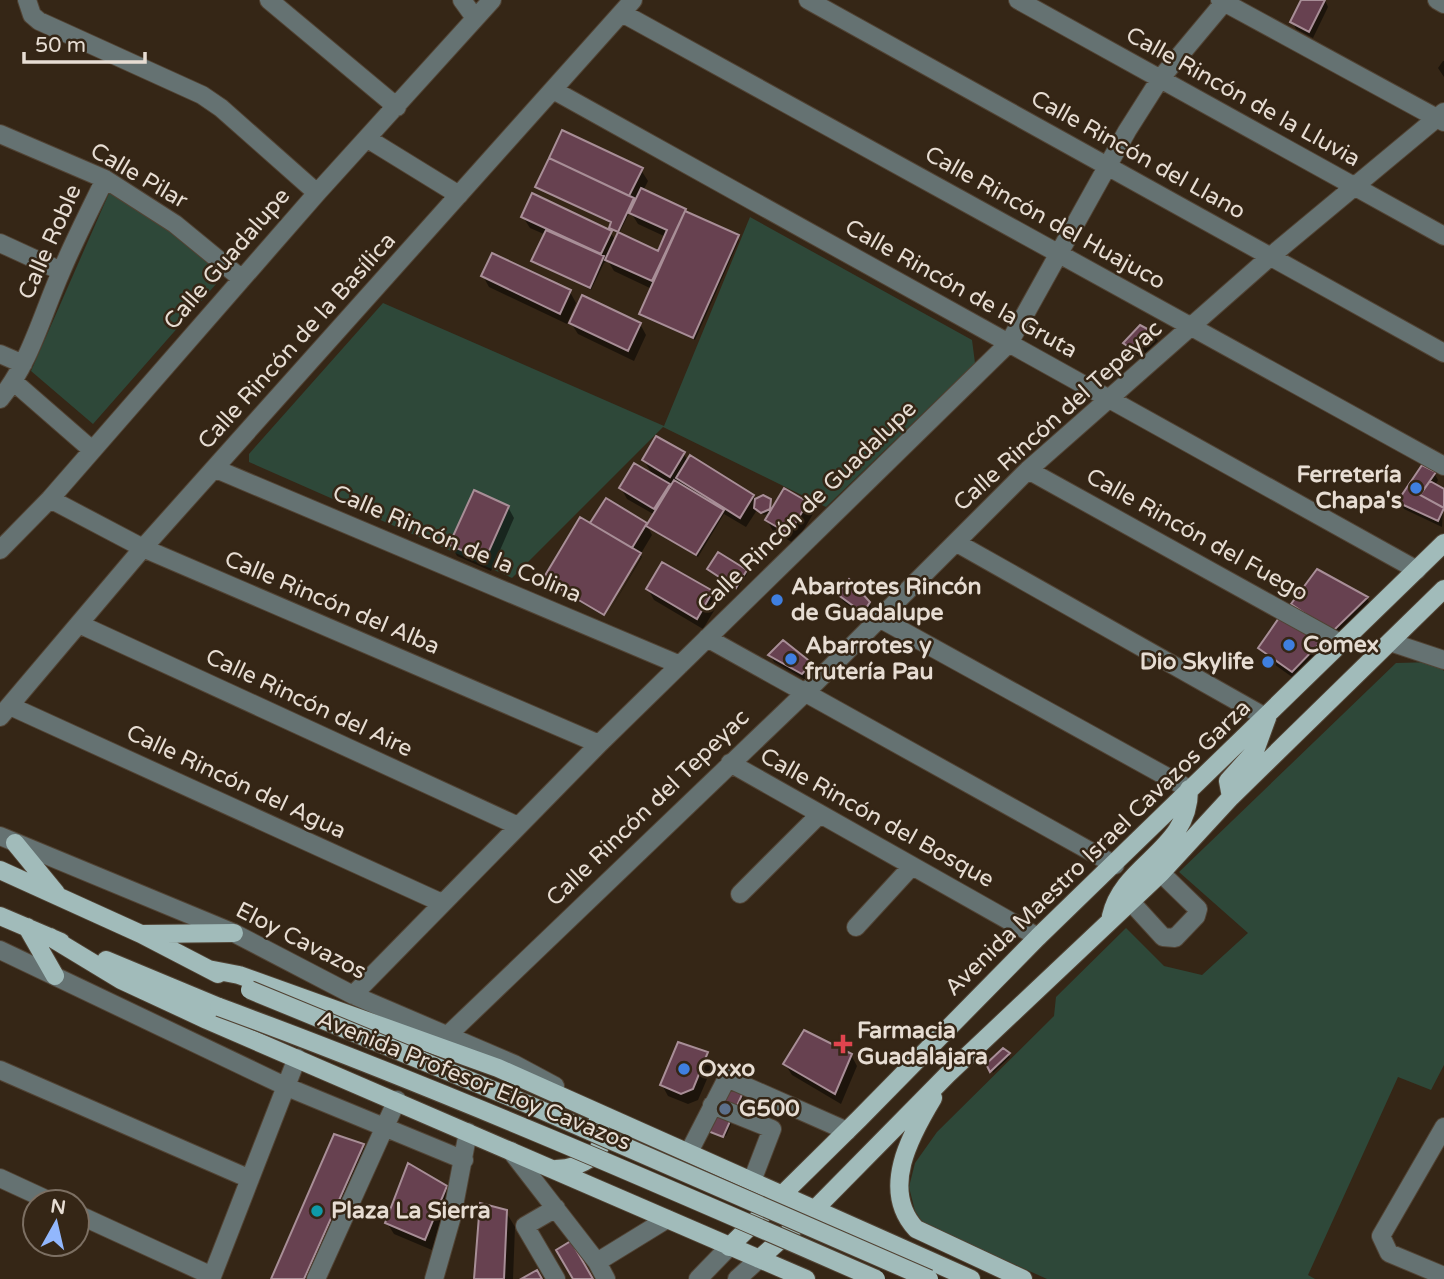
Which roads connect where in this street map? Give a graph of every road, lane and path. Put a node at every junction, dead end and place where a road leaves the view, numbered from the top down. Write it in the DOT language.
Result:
graph roads {
  1 [pos="27,0"];
  2 [pos="269,0"];
  3 [pos="462,0"];
  4 [pos="492,0"];
  5 [pos="807,0"];
  6 [pos="1018,0"];
  7 [pos="1437,0"];
  8 [pos="1223,1"];
  9 [pos="1444,4"];
  10 [pos="628,6"];
  11 [pos="475,18"];
  12 [pos="1160,79"];
  13 [pos="555,91"];
  14 [pos="397,107"];
  15 [pos="1442,117"];
  16 [pos="0,134"];
  17 [pos="368,139"];
  18 [pos="1107,166"];
  19 [pos="105,179"];
  20 [pos="1356,187"];
  21 [pos="317,192"];
  22 [pos="459,195"];
  23 [pos="1444,236"];
  24 [pos="0,243"];
  25 [pos="1059,253"];
  26 [pos="1271,256"];
  27 [pos="61,271"];
  28 [pos="242,279"];
  29 [pos="1192,328"];
  30 [pos="1009,343"];
  31 [pos="1444,353"];
  32 [pos="0,354"];
  33 [pos="23,364"];
  34 [pos="14,382"];
  35 [pos="0,399"];
  36 [pos="1108,400"];
  37 [pos="92,450"];
  38 [pos="1444,466"];
  39 [pos="216,469"];
  40 [pos="1028,470"];
  41 [pos="50,499"];
  42 [pos="957,543"];
  43 [pos="1444,543"];
  44 [pos="143,548"];
  45 [pos="0,550"];
  46 [pos="1417,570"];
  47 [pos="1444,589"];
  48 [pos="879,618"];
  49 [pos="79,624"];
  50 [pos="707,638"];
  51 [pos="1390,642"];
  52 [pos="1342,644"];
  53 [pos="1443,658"];
  54 [pos="680,665"];
  55 [pos="807,691"];
  56 [pos="5,711"];
  57 [pos="1267,718"];
  58 [pos="598,744"];
  59 [pos="730,763"];
  60 [pos="1189,789"];
  61 [pos="1231,797"];
  62 [pos="820,814"];
  63 [pos="518,826"];
  64 [pos="7,840"];
  65 [pos="1115,864"];
  66 [pos="912,866"];
  67 [pos="0,870"];
  68 [pos="1161,873"];
  69 [pos="740,894"];
  70 [pos="58,896"];
  71 [pos="1130,902"];
  72 [pos="442,903"];
  73 [pos="0,915"];
  74 [pos="1110,919"];
  75 [pos="27,927"];
  76 [pos="856,927"];
  77 [pos="234,933"];
  78 [pos="141,934"];
  79 [pos="50,937"];
  80 [pos="1038,937"];
  81 [pos="0,950"];
  82 [pos="208,969"];
  83 [pos="55,976"];
  84 [pos="353,995"];
  85 [pos="448,1035"];
  86 [pos="297,1058"];
  87 [pos="0,1070"];
  88 [pos="948,1074"];
  89 [pos="286,1087"];
  90 [pos="397,1100"];
  91 [pos="579,1103"];
  92 [pos="782,1103"];
  93 [pos="712,1105"];
  94 [pos="385,1127"];
  95 [pos="1444,1127"];
  96 [pos="772,1129"];
  97 [pos="847,1131"];
  98 [pos="468,1132"];
  99 [pos="643,1132"];
  100 [pos="511,1151"];
  101 [pos="689,1152"];
  102 [pos="1436,1157"];
  103 [pos="464,1160"];
  104 [pos="552,1169"];
  105 [pos="0,1178"];
  106 [pos="250,1179"];
  107 [pos="752,1181"];
  108 [pos="22,1188"];
  109 [pos="607,1192"];
  110 [pos="782,1194"];
  111 [pos="556,1208"];
  112 [pos="815,1209"];
  113 [pos="667,1219"];
  114 [pos="91,1221"];
  115 [pos="729,1247"];
  116 [pos="909,1251"];
  117 [pos="760,1259"];
  118 [pos="597,1262"];
  119 [pos="1444,1276"];
  120 [pos="211,1278"];
  121 [pos="316,1279"];
  122 [pos="434,1279"];
  123 [pos="556,1279"];
  124 [pos="606,1279"];
  125 [pos="698,1279"];
  126 [pos="737,1279"];
  127 [pos="806,1279"];
  128 [pos="876,1279"];
  129 [pos="922,1279"];
  130 [pos="929,1279"];
  131 [pos="971,1279"];
  132 [pos="1023,1279"];
  1 -- 21 [label="street"];
  2 -- 14 [label="street"];
  3 -- 11 [label="street"];
  4 -- 11 [label="street, Calle Guadalupe"];
  5 -- 18 [label="street, Calle Rincón del Llano"];
  6 -- 12 [label="street, Calle Rincón de la Lluvia"];
  7 -- 9 [label="street"];
  8 -- 12 [label="street, Calle Rincón de Guadalupe"];
  8 -- 15 [label="street"];
  10 -- 13 [label="street, Calle Rincón de la Basílica"];
  10 -- 25 [label="street, Calle Rincón del Huajuco"];
  11 -- 14 [label="street, Calle Guadalupe"];
  12 -- 18 [label="street, Calle Rincón de Guadalupe"];
  12 -- 20 [label="street, Calle Rincón de la Lluvia"];
  13 -- 22 [label="street, Calle Rincón de la Basílica"];
  13 -- 30 [label="street, Calle Rincón de la Gruta"];
  14 -- 17 [label="street, Calle Guadalupe"];
  15 -- 20 [label="street, Calle Rincón del Tepeyac"];
  16 -- 19 [label="street, Calle Pilar"];
  17 -- 21 [label="street, Calle Guadalupe"];
  17 -- 22 [label="street"];
  18 -- 25 [label="street, Calle Rincón de Guadalupe"];
  18 -- 26 [label="street, Calle Rincón del Llano"];
  19 -- 27 [label="street, Calle Roble"];
  19 -- 28 [label="street, Calle Pilar"];
  20 -- 23 [label="street, Calle Rincón de la Lluvia"];
  20 -- 26 [label="street, Calle Rincón del Tepeyac"];
  21 -- 28 [label="street, Calle Guadalupe"];
  22 -- 39 [label="street, Calle Rincón de la Basílica"];
  24 -- 27 [label="street"];
  25 -- 29 [label="street, Calle Rincón del Huajuco"];
  25 -- 30 [label="street, Calle Rincón de Guadalupe"];
  26 -- 29 [label="street, Calle Rincón del Tepeyac"];
  26 -- 31 [label="street, Calle Rincón del Llano"];
  27 -- 33 [label="street, Calle Roble"];
  28 -- 37 [label="street, Calle Guadalupe"];
  29 -- 36 [label="street, Calle Rincón del Tepeyac"];
  29 -- 38 [label="street, Calle Rincón del Huajuco"];
  30 -- 36 [label="street, Calle Rincón de la Gruta"];
  30 -- 50 [label="street, Calle Rincón de Guadalupe"];
  32 -- 33 [label="street"];
  33 -- 34 [label="street, Calle Roble"];
  34 -- 35 [label="street, Calle Roble"];
  34 -- 37 [label="street"];
  36 -- 40 [label="street, Calle Rincón del Tepeyac"];
  36 -- 46 [label="street, Calle Rincón de la Gruta"];
  37 -- 41 [label="street, Calle Guadalupe"];
  39 -- 44 [label="street, Calle Rincón de la Basílica"];
  39 -- 54 [label="street, Calle Rincón de la Colina"];
  40 -- 42 [label="street, Calle Rincón del Tepeyac"];
  40 -- 52 [label="street, Calle Rincón del Fuego"];
  41 -- 44 [label="street, Calle Rincón del Alba"];
  41 -- 45 [label="street, Calle Guadalupe"];
  42 -- 48 [label="street, Calle Rincón del Tepeyac"];
  42 -- 57 [label="street"];
  43 -- 46 [label="main road, Avenida Maestro Israel Cavazos Garza"];
  44 -- 49 [label="street, Calle Rincón de la Basílica"];
  44 -- 58 [label="street, Calle Rincón del Alba"];
  46 -- 52 [label="main road, Avenida Maestro Israel Cavazos Garza"];
  47 -- 51 [label="main road"];
  48 -- 55 [label="street, Calle Rincón del Tepeyac"];
  48 -- 60 [label="street"];
  49 -- 56 [label="street, Calle Rincón de la Basílica"];
  49 -- 63 [label="street, Calle Rincón del Aire"];
  50 -- 54 [label="street, Calle Rincón de Guadalupe"];
  50 -- 55 [label="street"];
  51 -- 53 [label="street"];
  51 -- 61 [label="main road"];
  52 -- 57 [label="main road, Avenida Maestro Israel Cavazos Garza"];
  54 -- 58 [label="street, Calle Rincón de Guadalupe"];
  55 -- 59 [label="street, Calle Rincón del Tepeyac"];
  55 -- 65 [label="street"];
  56 -- 72 [label="street, Calle Rincón del Agua"];
  57 -- 60 [label="main road, Avenida Maestro Israel Cavazos Garza"];
  57 -- 61 [label="main road"];
  58 -- 63 [label="street, Calle Rincón de Guadalupe"];
  59 -- 62 [label="street, Calle Rincón del Bosque"];
  59 -- 85 [label="street, Calle Rincón del Tepeyac"];
  60 -- 65 [label="main road, Avenida Maestro Israel Cavazos Garza"];
  60 -- 74 [label="main road"];
  61 -- 68 [label="main road"];
  62 -- 66 [label="street, Calle Rincón del Bosque"];
  62 -- 69 [label="street"];
  63 -- 72 [label="street, Calle Rincón de Guadalupe"];
  64 -- 70 [label="main road"];
  64 -- 77 [label="street, Eloy Cavazos"];
  65 -- 80 [label="main road, Avenida Maestro Israel Cavazos Garza"];
  66 -- 76 [label="street"];
  66 -- 80 [label="street, Calle Rincón del Bosque"];
  67 -- 70 [label="main road, Avenida Profesor Eloy Cavazos"];
  68 -- 71 [label="main road"];
  68 -- 71 [label="street"];
  70 -- 78 [label="main road, Avenida Profesor Eloy Cavazos"];
  71 -- 74 [label="main road"];
  72 -- 84 [label="street, Calle Rincón de Guadalupe"];
  73 -- 75 [label="main road, Avenida Profesor Eloy Cavazos"];
  74 -- 88 [label="main road"];
  75 -- 79 [label="main road, Avenida Profesor Eloy Cavazos"];
  75 -- 83 [label="main road"];
  77 -- 78 [label="main road"];
  77 -- 84 [label="street, Eloy Cavazos"];
  78 -- 82 [label="main road, Avenida Profesor Eloy Cavazos"];
  79 -- 86 [label="main road, Avenida Profesor Eloy Cavazos"];
  79 -- 128 [label="main road, Avenida Profesor Eloy Cavazos, bridge"];
  80 -- 97 [label="main road, Avenida Maestro Israel Cavazos Garza"];
  81 -- 83 [label="street"];
  82 -- 91 [label="main road, Avenida Profesor Eloy Cavazos"];
  82 -- 130 [label="main road, Avenida Profesor Eloy Cavazos, bridge"];
  83 -- 89 [label="street"];
  84 -- 85 [label="street, Eloy Cavazos"];
  85 -- 91 [label="street, Eloy Cavazos"];
  86 -- 89 [label="street"];
  86 -- 90 [label="main road, Avenida Profesor Eloy Cavazos"];
  87 -- 106 [label="street"];
  88 -- 112 [label="main road"];
  88 -- 132 [label="main road"];
  89 -- 94 [label="street"];
  89 -- 106 [label="street"];
  90 -- 94 [label="street"];
  90 -- 98 [label="main road, Avenida Profesor Eloy Cavazos"];
  91 -- 99 [label="main road, Avenida Profesor Eloy Cavazos"];
  91 -- 104 [label="main road"];
  92 -- 93 [label="street"];
  92 -- 96 [label="street"];
  92 -- 97 [label="street"];
  93 -- 96 [label="street"];
  93 -- 101 [label="street"];
  94 -- 103 [label="street"];
  94 -- 121 [label="street"];
  95 -- 102 [label="street"];
  96 -- 107 [label="street"];
  97 -- 110 [label="main road, Avenida Maestro Israel Cavazos Garza"];
  98 -- 100 [label="main road, Avenida Profesor Eloy Cavazos"];
  98 -- 103 [label="street"];
  99 -- 101 [label="main road, Avenida Profesor Eloy Cavazos"];
  99 -- 109 [label="main road"];
  100 -- 104 [label="main road, Avenida Profesor Eloy Cavazos"];
  100 -- 111 [label="street"];
  101 -- 107 [label="main road, Avenida Profesor Eloy Cavazos"];
  102 -- 119 [label="street"];
  103 -- 122 [label="street"];
  104 -- 109 [label="main road, Avenida Profesor Eloy Cavazos"];
  105 -- 108 [label="street"];
  106 -- 120 [label="street"];
  107 -- 110 [label="main road, Avenida Profesor Eloy Cavazos"];
  109 -- 113 [label="main road, Avenida Profesor Eloy Cavazos"];
  110 -- 112 [label="main road, Avenida Profesor Eloy Cavazos"];
  110 -- 115 [label="main road, Avenida Maestro Israel Cavazos Garza"];
  111 -- 118 [label="street"];
  111 -- 123 [label="street"];
  112 -- 116 [label="main road, Avenida Profesor Eloy Cavazos"];
  112 -- 117 [label="main road"];
  113 -- 115 [label="main road, Avenida Profesor Eloy Cavazos"];
  113 -- 118 [label="street"];
  114 -- 120 [label="street"];
  115 -- 117 [label="main road, Avenida Profesor Eloy Cavazos"];
  115 -- 125 [label="street, Avenida Maestro Israel Cavazos Garza"];
  116 -- 129 [label="main road"];
  116 -- 131 [label="main road, Avenida Profesor Eloy Cavazos"];
  117 -- 126 [label="street"];
  117 -- 127 [label="main road, Avenida Profesor Eloy Cavazos"];
  118 -- 124 [label="street"];
}
